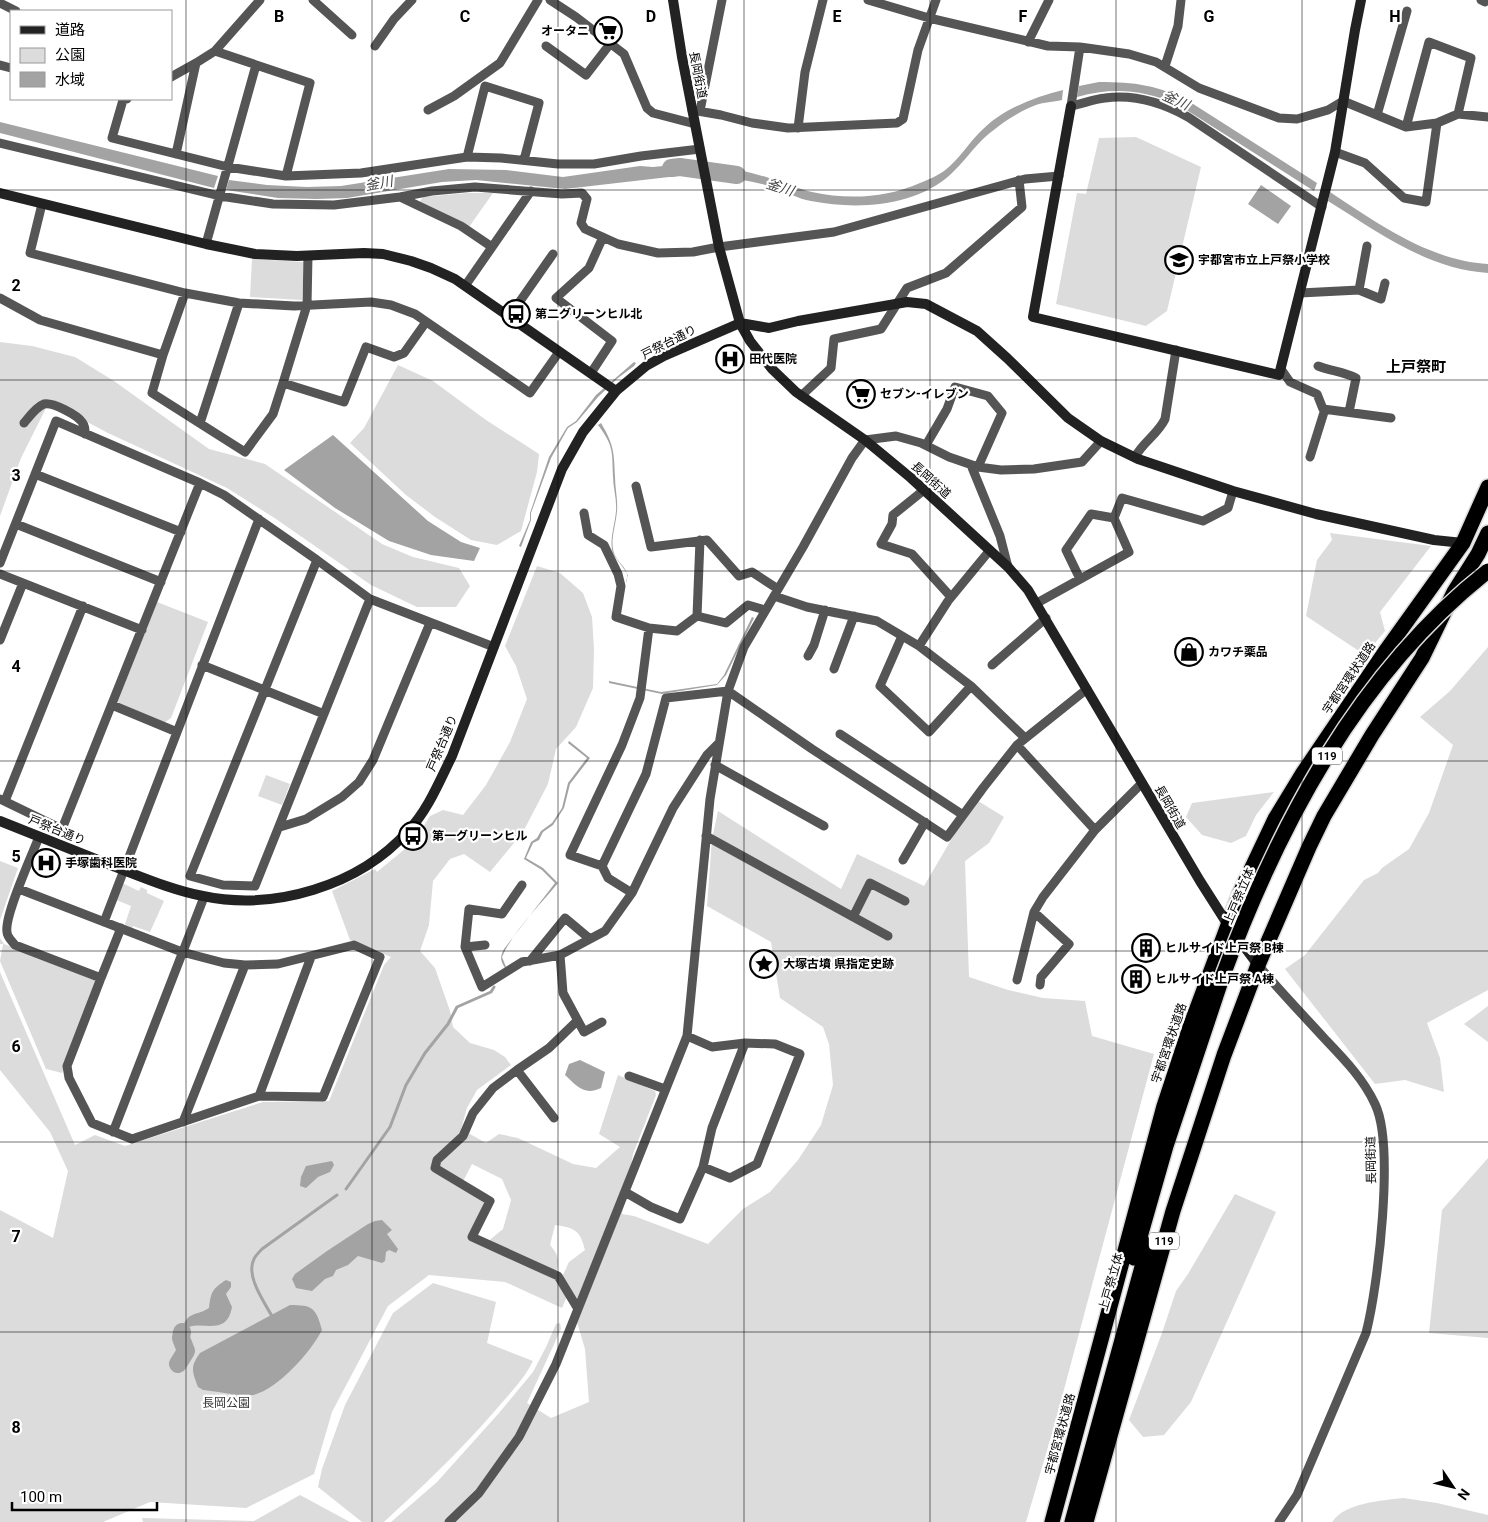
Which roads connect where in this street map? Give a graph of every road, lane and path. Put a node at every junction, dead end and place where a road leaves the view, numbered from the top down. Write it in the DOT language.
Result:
graph roads {
  1 [pos="260,0"];
  2 [pos="313,0"];
  3 [pos="412,0"];
  4 [pos="538,0"];
  5 [pos="550,0"];
  6 [pos="673,0"];
  7 [pos="722,0"];
  8 [pos="823,0"];
  9 [pos="868,0"];
  10 [pos="936,0"];
  11 [pos="1049,0"];
  12 [pos="1181,0"];
  13 [pos="1362,0"];
  14 [pos="0,3"];
  15 [pos="566,4"];
  16 [pos="14,10"];
  17 [pos="1407,11"];
  18 [pos="929,18"];
  19 [pos="352,35"];
  20 [pos="1028,42"];
  21 [pos="610,44"];
  22 [pos="375,46"];
  23 [pos="546,46"];
  24 [pos="1080,47"];
  25 [pos="215,51"];
  26 [pos="196,63"];
  27 [pos="256,65"];
  28 [pos="1165,66"];
  29 [pos="172,75"];
  30 [pos="123,100"];
  31 [pos="1343,101"];
  32 [pos="1071,106"];
  33 [pos="428,110"];
  34 [pos="696,111"];
  35 [pos="1458,114"];
  36 [pos="1377,115"];
  37 [pos="1488,117"];
  38 [pos="1437,123"];
  39 [pos="695,124"];
  40 [pos="1406,127"];
  41 [pos="798,128"];
  42 [pos="0,143"];
  43 [pos="701,152"];
  44 [pos="1335,152"];
  45 [pos="176,154"];
  46 [pos="467,157"];
  47 [pos="524,160"];
  48 [pos="228,168"];
  49 [pos="286,176"];
  50 [pos="1059,176"];
  51 [pos="1019,180"];
  52 [pos="531,191"];
  53 [pos="0,193"];
  54 [pos="221,194"];
  55 [pos="400,197"];
  56 [pos="42,204"];
  57 [pos="1322,206"];
  58 [pos="603,237"];
  59 [pos="206,244"];
  60 [pos="1367,246"];
  61 [pos="492,247"];
  62 [pos="719,247"];
  63 [pos="552,254"];
  64 [pos="308,256"];
  65 [pos="1385,283"];
  66 [pos="465,286"];
  67 [pos="1358,290"];
  68 [pos="185,293"];
  69 [pos="1300,293"];
  70 [pos="0,298"];
  71 [pos="239,303"];
  72 [pos="896,304"];
  73 [pos="307,305"];
  74 [pos="509,317"];
  75 [pos="426,322"];
  76 [pos="740,323"];
  77 [pos="1176,350"];
  78 [pos="559,352"];
  79 [pos="163,355"];
  80 [pos="1318,366"];
  81 [pos="1281,369"];
  82 [pos="591,374"];
  83 [pos="283,383"];
  84 [pos="616,391"];
  85 [pos="802,396"];
  86 [pos="1325,409"];
  87 [pos="1349,412"];
  88 [pos="1391,418"];
  89 [pos="24,423"];
  90 [pos="200,423"];
  91 [pos="85,434"];
  92 [pos="865,440"];
  93 [pos="1101,442"];
  94 [pos="926,445"];
  95 [pos="1135,457"];
  96 [pos="1310,457"];
  97 [pos="974,466"];
  98 [pos="35,474"];
  99 [pos="200,483"];
  100 [pos="636,486"];
  101 [pos="1488,487"];
  102 [pos="924,490"];
  103 [pos="1233,491"];
  104 [pos="584,513"];
  105 [pos="1114,518"];
  106 [pos="260,519"];
  107 [pos="16,524"];
  108 [pos="181,532"];
  109 [pos="1487,538"];
  110 [pos="700,540"];
  111 [pos="1463,543"];
  112 [pos="990,550"];
  113 [pos="1483,556"];
  114 [pos="317,560"];
  115 [pos="0,563"];
  116 [pos="1008,567"];
  117 [pos="1488,571"];
  118 [pos="0,574"];
  119 [pos="1080,579"];
  120 [pos="161,582"];
  121 [pos="1488,582"];
  122 [pos="23,583"];
  123 [pos="776,592"];
  124 [pos="951,597"];
  125 [pos="370,599"];
  126 [pos="1037,603"];
  127 [pos="82,606"];
  128 [pos="766,610"];
  129 [pos="824,610"];
  130 [pos="697,616"];
  131 [pos="854,616"];
  132 [pos="1046,618"];
  133 [pos="430,623"];
  134 [pos="649,628"];
  135 [pos="142,630"];
  136 [pos="902,636"];
  137 [pos="0,640"];
  138 [pos="919,646"];
  139 [pos="494,647"];
  140 [pos="808,656"];
  141 [pos="202,665"];
  142 [pos="992,665"];
  143 [pos="834,669"];
  144 [pos="971,686"];
  145 [pos="1087,689"];
  146 [pos="265,690"];
  147 [pos="728,691"];
  148 [pos="112,705"];
  149 [pos="324,714"];
  150 [pos="177,732"];
  151 [pos="840,734"];
  152 [pos="1025,738"];
  153 [pos="718,744"];
  154 [pos="1017,745"];
  155 [pos="715,765"];
  156 [pos="1142,783"];
  157 [pos="2,800"];
  158 [pos="963,815"];
  159 [pos="0,821"];
  160 [pos="925,822"];
  161 [pos="280,826"];
  162 [pos="824,826"];
  163 [pos="1096,830"];
  164 [pos="706,836"];
  165 [pos="39,837"];
  166 [pos="903,860"];
  167 [pos="602,866"];
  168 [pos="124,870"];
  169 [pos="522,885"];
  170 [pos="19,888"];
  171 [pos="632,893"];
  172 [pos="204,896"];
  173 [pos="906,901"];
  174 [pos="1034,912"];
  175 [pos="853,917"];
  176 [pos="104,922"];
  177 [pos="1228,925"];
  178 [pos="121,928"];
  179 [pos="888,936"];
  180 [pos="590,939"];
  181 [pos="485,945"];
  182 [pos="465,947"];
  183 [pos="182,952"];
  184 [pos="560,955"];
  185 [pos="311,957"];
  186 [pos="530,961"];
  187 [pos="245,965"];
  188 [pos="1258,965"];
  189 [pos="101,978"];
  190 [pos="1017,980"];
  191 [pos="1227,980"];
  192 [pos="1040,985"];
  193 [pos="577,1021"];
  194 [pos="602,1022"];
  195 [pos="686,1036"];
  196 [pos="745,1043"];
  197 [pos="517,1070"];
  198 [pos="629,1076"];
  199 [pos="665,1089"];
  200 [pos="258,1096"];
  201 [pos="554,1118"];
  202 [pos="183,1122"];
  203 [pos="113,1132"];
  204 [pos="703,1167"];
  205 [pos="625,1192"];
  206 [pos="578,1309"];
  207 [pos="449,1522"];
  208 [pos="1052,1522"];
  209 [pos="1061,1522"];
  210 [pos="1072,1522"];
  211 [pos="1086,1522"];
  212 [pos="1279,1522"];
  1 -- 25 [label="street"];
  2 -- 19 [label="street"];
  3 -- 22 [label="street"];
  4 -- 33 [label="street"];
  5 -- 15 [label="street"];
  6 -- 34 [label="street, 長岡街道"];
  7 -- 34 [label="street"];
  8 -- 41 [label="street"];
  9 -- 18 [label="street"];
  10 -- 18 [label="street"];
  11 -- 20 [label="street"];
  12 -- 28 [label="street"];
  13 -- 31 [label="street"];
  14 -- 16 [label="street"];
  15 -- 21 [label="street"];
  17 -- 36 [label="street"];
  18 -- 20 [label="street"];
  18 -- 41 [label="street"];
  20 -- 24 [label="street"];
  21 -- 23 [label="street"];
  21 -- 39 [label="street"];
  24 -- 28 [label="street"];
  24 -- 32 [label="street"];
  25 -- 26 [label="street"];
  25 -- 27 [label="street"];
  26 -- 29 [label="street"];
  26 -- 45 [label="street"];
  27 -- 48 [label="street"];
  27 -- 49 [label="street"];
  28 -- 31 [label="street"];
  30 -- 45 [label="street"];
  31 -- 36 [label="street"];
  31 -- 44 [label="street"];
  32 -- 50 [label="street"];
  32 -- 57 [label="street"];
  34 -- 39 [label="street, 長岡街道"];
  34 -- 41 [label="street"];
  35 -- 37 [label="street"];
  35 -- 38 [label="street"];
  35 -- 40 [label="street"];
  36 -- 40 [label="street"];
  38 -- 40 [label="street"];
  38 -- 44 [label="street"];
  39 -- 43 [label="street, 長岡街道"];
  42 -- 54 [label="street"];
  43 -- 47 [label="street"];
  43 -- 62 [label="street, 長岡街道"];
  44 -- 57 [label="street"];
  45 -- 48 [label="street"];
  46 -- 47 [label="street"];
  46 -- 47 [label="street"];
  46 -- 49 [label="street"];
  48 -- 49 [label="street"];
  48 -- 54 [label="street"];
  50 -- 51 [label="street"];
  50 -- 77 [label="street"];
  51 -- 62 [label="street"];
  51 -- 72 [label="street"];
  52 -- 55 [label="street"];
  52 -- 58 [label="street"];
  52 -- 61 [label="street"];
  53 -- 56 [label="street"];
  54 -- 55 [label="street"];
  54 -- 59 [label="street"];
  55 -- 61 [label="street"];
  56 -- 59 [label="street"];
  56 -- 68 [label="street"];
  57 -- 69 [label="street"];
  58 -- 62 [label="street"];
  58 -- 82 [label="street"];
  59 -- 64 [label="street"];
  60 -- 67 [label="street"];
  61 -- 66 [label="street"];
  62 -- 76 [label="street, 長岡街道"];
  63 -- 74 [label="street"];
  64 -- 66 [label="street"];
  64 -- 73 [label="street"];
  65 -- 67 [label="street"];
  66 -- 74 [label="street"];
  67 -- 69 [label="street"];
  68 -- 71 [label="street"];
  68 -- 79 [label="street"];
  69 -- 81 [label="street"];
  70 -- 79 [label="street"];
  71 -- 73 [label="street"];
  71 -- 90 [label="street"];
  72 -- 76 [label="street"];
  72 -- 85 [label="street"];
  72 -- 93 [label="street"];
  73 -- 75 [label="street"];
  73 -- 83 [label="street"];
  74 -- 78 [label="street"];
  75 -- 78 [label="street"];
  75 -- 83 [label="street"];
  76 -- 84 [label="street, 戸祭台通り"];
  76 -- 85 [label="street, 長岡街道"];
  77 -- 81 [label="street"];
  77 -- 95 [label="street"];
  78 -- 82 [label="street"];
  79 -- 90 [label="street"];
  80 -- 87 [label="street"];
  81 -- 86 [label="street"];
  82 -- 84 [label="street"];
  83 -- 90 [label="street"];
  84 -- 139 [label="street, 戸祭台通り"];
  85 -- 92 [label="street, 長岡街道"];
  86 -- 87 [label="street"];
  86 -- 96 [label="street"];
  87 -- 88 [label="street"];
  89 -- 91 [label="street"];
  91 -- 98 [label="street"];
  91 -- 99 [label="street"];
  92 -- 94 [label="street"];
  92 -- 102 [label="street, 長岡街道"];
  92 -- 123 [label="street"];
  93 -- 95 [label="street"];
  93 -- 97 [label="street"];
  94 -- 97 [label="street"];
  94 -- 97 [label="street"];
  95 -- 103 [label="street"];
  97 -- 116 [label="street"];
  98 -- 107 [label="street"];
  98 -- 108 [label="street"];
  99 -- 106 [label="street"];
  99 -- 108 [label="street"];
  100 -- 110 [label="street"];
  101 -- 111 [label="highway, 宇都宮環状道路 / 119"];
  102 -- 112 [label="street, 長岡街道"];
  102 -- 124 [label="street"];
  103 -- 105 [label="street"];
  103 -- 111 [label="street"];
  104 -- 134 [label="street"];
  105 -- 119 [label="street"];
  105 -- 119 [label="street"];
  106 -- 114 [label="street"];
  106 -- 141 [label="street"];
  107 -- 115 [label="street"];
  107 -- 120 [label="street"];
  108 -- 120 [label="street"];
  109 -- 111 [label="highway, 119"];
  109 -- 113 [label="highway, 119"];
  110 -- 123 [label="street"];
  110 -- 130 [label="street"];
  111 -- 113 [label="highway"];
  111 -- 177 [label="highway, 宇都宮環状道路 / 119"];
  112 -- 116 [label="street, 長岡街道"];
  112 -- 124 [label="street"];
  113 -- 188 [label="highway, 119"];
  114 -- 125 [label="street"];
  114 -- 146 [label="street"];
  116 -- 126 [label="street, 長岡街道"];
  117 -- 191 [label="highway, 上戸祭立体 / 119, bridge"];
  118 -- 122 [label="street"];
  119 -- 126 [label="street"];
  120 -- 135 [label="street"];
  121 -- 191 [label="highway, 上戸祭立体 / 119"];
  122 -- 127 [label="street"];
  122 -- 137 [label="street"];
  123 -- 128 [label="street"];
  123 -- 129 [label="street"];
  124 -- 138 [label="street"];
  125 -- 133 [label="street"];
  125 -- 149 [label="street"];
  126 -- 132 [label="street, 長岡街道"];
  127 -- 135 [label="street"];
  127 -- 157 [label="street"];
  128 -- 130 [label="street"];
  128 -- 147 [label="street"];
  129 -- 131 [label="street"];
  129 -- 140 [label="street"];
  130 -- 134 [label="street"];
  131 -- 136 [label="street"];
  131 -- 143 [label="street"];
  132 -- 142 [label="street"];
  132 -- 145 [label="street, 長岡街道"];
  133 -- 139 [label="street"];
  133 -- 161 [label="street"];
  134 -- 167 [label="street"];
  135 -- 148 [label="street"];
  136 -- 138 [label="street"];
  136 -- 144 [label="street"];
  138 -- 144 [label="street"];
  139 -- 172 [label="street, 戸祭台通り"];
  141 -- 146 [label="street"];
  141 -- 150 [label="street"];
  144 -- 152 [label="street"];
  145 -- 152 [label="street"];
  145 -- 156 [label="street, 長岡街道"];
  146 -- 149 [label="street"];
  146 -- 161 [label="street"];
  147 -- 153 [label="street"];
  147 -- 160 [label="street"];
  147 -- 167 [label="street"];
  148 -- 150 [label="street"];
  148 -- 157 [label="street"];
  149 -- 161 [label="street"];
  150 -- 168 [label="street"];
  151 -- 158 [label="street"];
  152 -- 154 [label="street"];
  153 -- 155 [label="street"];
  153 -- 171 [label="street"];
  154 -- 158 [label="street"];
  154 -- 163 [label="street"];
  155 -- 162 [label="street"];
  155 -- 164 [label="street"];
  156 -- 163 [label="street"];
  156 -- 177 [label="street, 長岡街道"];
  158 -- 160 [label="street"];
  159 -- 165 [label="street, 戸祭台通り"];
  160 -- 166 [label="street"];
  163 -- 174 [label="street"];
  164 -- 175 [label="street"];
  164 -- 195 [label="street"];
  165 -- 168 [label="street, 戸祭台通り"];
  165 -- 170 [label="street"];
  167 -- 171 [label="street"];
  168 -- 172 [label="street, 戸祭台通り"];
  168 -- 176 [label="street"];
  169 -- 182 [label="street"];
  170 -- 176 [label="street"];
  170 -- 189 [label="street"];
  171 -- 180 [label="street"];
  172 -- 183 [label="street"];
  173 -- 175 [label="street"];
  174 -- 190 [label="street"];
  174 -- 192 [label="street"];
  175 -- 179 [label="street"];
  176 -- 178 [label="street"];
  177 -- 188 [label="street, 長岡街道"];
  177 -- 208 [label="highway, 宇都宮環状道路 / 119"];
  178 -- 183 [label="street"];
  178 -- 189 [label="street"];
  180 -- 184 [label="street"];
  180 -- 186 [label="street"];
  181 -- 182 [label="street"];
  182 -- 186 [label="street"];
  183 -- 187 [label="street"];
  183 -- 203 [label="street"];
  184 -- 186 [label="street"];
  184 -- 193 [label="street"];
  185 -- 187 [label="street"];
  185 -- 200 [label="street"];
  185 -- 200 [label="street"];
  187 -- 202 [label="street"];
  188 -- 211 [label="highway, 119"];
  188 -- 212 [label="street, 長岡街道"];
  189 -- 203 [label="street"];
  191 -- 209 [label="highway, 上戸祭立体 / 119"];
  191 -- 210 [label="highway, 上戸祭立体 / 119"];
  193 -- 194 [label="street"];
  193 -- 197 [label="street"];
  195 -- 196 [label="street"];
  195 -- 199 [label="street"];
  196 -- 204 [label="street"];
  196 -- 204 [label="street"];
  197 -- 201 [label="street"];
  197 -- 206 [label="street"];
  198 -- 199 [label="street"];
  199 -- 205 [label="street"];
  200 -- 202 [label="street"];
  202 -- 203 [label="street"];
  204 -- 205 [label="street"];
  205 -- 206 [label="street"];
  206 -- 207 [label="street"];
}
